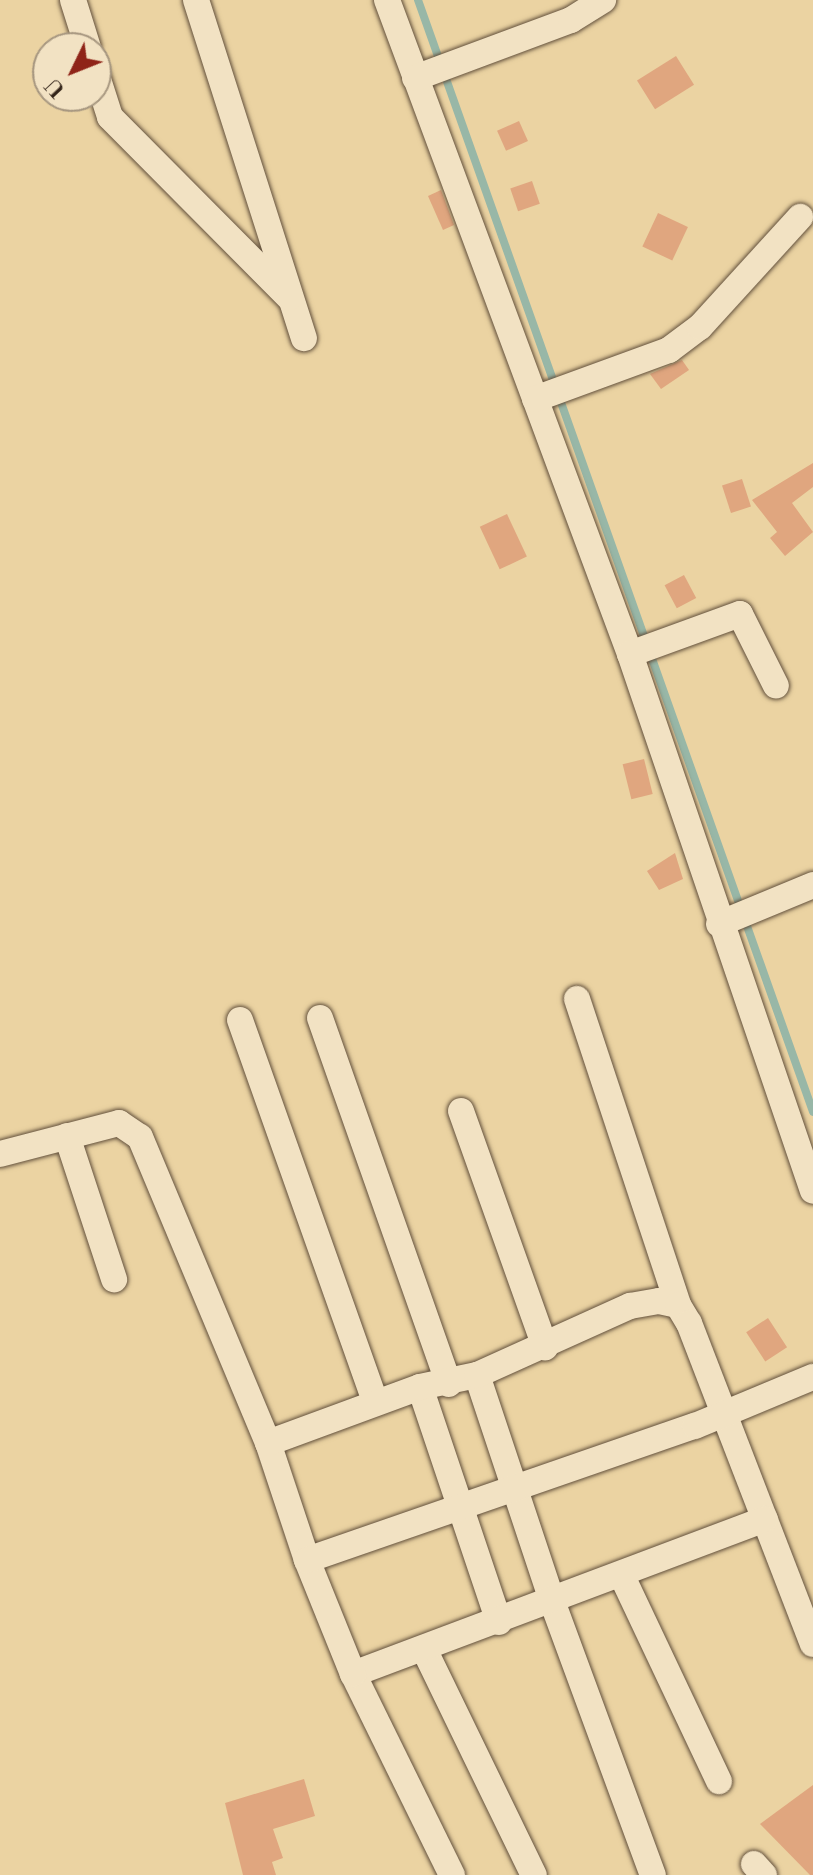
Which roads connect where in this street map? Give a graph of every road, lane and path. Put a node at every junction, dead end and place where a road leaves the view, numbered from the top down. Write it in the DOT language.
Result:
graph roads {
  1 [pos="73,0"];
  2 [pos="196,0"];
  3 [pos="387,0"];
  4 [pos="603,0"];
  5 [pos="83,32"];
  6 [pos="433,71"];
  7 [pos="108,112"];
  8 [pos="800,217"];
  9 [pos="291,299"];
  10 [pos="304,338"];
  11 [pos="543,397"];
  12 [pos="637,651"];
  13 [pos="776,686"];
  14 [pos="813,885"];
  15 [pos="736,917"];
  16 [pos="577,999"];
  17 [pos="320,1018"];
  18 [pos="240,1020"];
  19 [pos="461,1111"];
  20 [pos="67,1136"];
  21 [pos="0,1154"];
  22 [pos="813,1191"];
  23 [pos="114,1279"];
  24 [pos="678,1305"];
  25 [pos="545,1347"];
  26 [pos="477,1375"];
  27 [pos="813,1377"];
  28 [pos="449,1384"];
  29 [pos="420,1387"];
  30 [pos="376,1403"];
  31 [pos="724,1414"];
  32 [pos="268,1443"];
  33 [pos="518,1490"];
  34 [pos="461,1509"];
  35 [pos="765,1519"];
  36 [pos="307,1560"];
  37 [pos="622,1576"];
  38 [pos="552,1601"];
  39 [pos="499,1622"];
  40 [pos="813,1644"];
  41 [pos="425,1651"];
  42 [pos="353,1674"];
  43 [pos="719,1781"];
  44 [pos="452,1875"];
  45 [pos="534,1875"];
  46 [pos="653,1875"];
  1 -- 5 [label="street"];
  2 -- 9 [label="street"];
  3 -- 6 [label="street"];
  4 -- 6 [label="street"];
  6 -- 11 [label="street"];
  7 -- 9 [label="street"];
  8 -- 11 [label="street"];
  9 -- 10 [label="street"];
  11 -- 12 [label="street"];
  12 -- 13 [label="street"];
  12 -- 15 [label="street"];
  14 -- 15 [label="street"];
  15 -- 22 [label="street"];
  16 -- 24 [label="street"];
  17 -- 28 [label="street"];
  18 -- 30 [label="street"];
  19 -- 25 [label="street"];
  20 -- 21 [label="street"];
  20 -- 23 [label="street"];
  20 -- 32 [label="street"];
  24 -- 25 [label="street"];
  24 -- 31 [label="street"];
  25 -- 26 [label="street"];
  26 -- 28 [label="street"];
  26 -- 33 [label="street"];
  27 -- 31 [label="street"];
  28 -- 29 [label="street"];
  29 -- 30 [label="street"];
  29 -- 34 [label="street"];
  30 -- 32 [label="street"];
  31 -- 33 [label="street"];
  31 -- 35 [label="street"];
  32 -- 36 [label="street"];
  33 -- 34 [label="street"];
  33 -- 38 [label="street"];
  34 -- 36 [label="street"];
  34 -- 39 [label="street"];
  35 -- 37 [label="street"];
  35 -- 40 [label="street"];
  36 -- 42 [label="street"];
  37 -- 38 [label="street"];
  37 -- 43 [label="street"];
  38 -- 39 [label="street"];
  38 -- 46 [label="street"];
  39 -- 41 [label="street"];
  41 -- 42 [label="street"];
  41 -- 45 [label="street"];
  42 -- 44 [label="street"];
}
